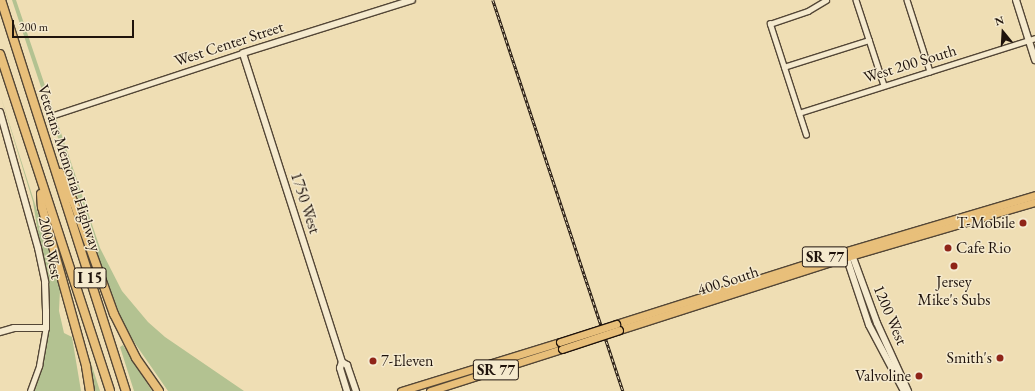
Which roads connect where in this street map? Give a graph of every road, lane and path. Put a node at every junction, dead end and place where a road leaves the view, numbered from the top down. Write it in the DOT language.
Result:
graph roads {
  1 [pos="1,0"];
  2 [pos="412,0"];
  3 [pos="826,0"];
  4 [pos="856,0"];
  5 [pos="907,0"];
  6 [pos="1016,0"];
  7 [pos="1032,39"];
  8 [pos="869,40"];
  9 [pos="243,53"];
  10 [pos="0,54"];
  11 [pos="1035,60"];
  12 [pos="784,67"];
  13 [pos="930,71"];
  14 [pos="884,85"];
  15 [pos="0,112"];
  16 [pos="799,113"];
  17 [pos="54,114"];
  18 [pos="2,127"];
  19 [pos="806,135"];
  20 [pos="53,164"];
  21 [pos="41,185"];
  22 [pos="1035,195"];
  23 [pos="1035,202"];
  24 [pos="849,253"];
  25 [pos="46,328"];
  26 [pos="0,332"];
  27 [pos="561,345"];
  28 [pos="342,362"];
  29 [pos="30,391"];
  30 [pos="90,391"];
  31 [pos="110,391"];
  32 [pos="126,391"];
  33 [pos="159,391"];
  34 [pos="347,391"];
  35 [pos="356,391"];
  36 [pos="401,391"];
  37 [pos="430,391"];
  38 [pos="904,391"];
  39 [pos="908,391"];
  1 -- 20 [label="highway, Veterans Memorial Highway / I 15"];
  2 -- 9 [label="street, West Center Street"];
  3 -- 12 [label="street"];
  4 -- 8 [label="street"];
  5 -- 13 [label="street"];
  6 -- 7 [label="street"];
  7 -- 11 [label="street"];
  7 -- 13 [label="street, West 200 South"];
  8 -- 12 [label="street"];
  8 -- 14 [label="street"];
  9 -- 17 [label="street, West Center Street"];
  9 -- 28 [label="street, 1750 West"];
  10 -- 21 [label="highway, Veterans Memorial Highway / I 15"];
  12 -- 16 [label="street"];
  13 -- 14 [label="street, West 200 South"];
  14 -- 16 [label="street, West 200 South"];
  15 -- 18 [label="street, 2000 West"];
  16 -- 19 [label="street"];
  18 -- 25 [label="street, 2000 West"];
  20 -- 32 [label="highway, Veterans Memorial Highway / I 15"];
  20 -- 33 [label="highway"];
  21 -- 30 [label="highway"];
  21 -- 31 [label="highway, Veterans Memorial Highway / I 15"];
  22 -- 24 [label="main road, 400 South / SR 77"];
  23 -- 24 [label="main road, 400 South / SR 77"];
  24 -- 27 [label="main road, 400 South / SR 77, bridge"];
  24 -- 38 [label="street, 1200 West"];
  24 -- 39 [label="street, 1200 West"];
  25 -- 26 [label="street"];
  25 -- 29 [label="street, 2000 West"];
  27 -- 36 [label="main road, 400 South / SR 77"];
  27 -- 37 [label="main road, 400 South / SR 77"];
  28 -- 34 [label="street, 1750 West"];
  28 -- 35 [label="street, 1750 West"];
}
